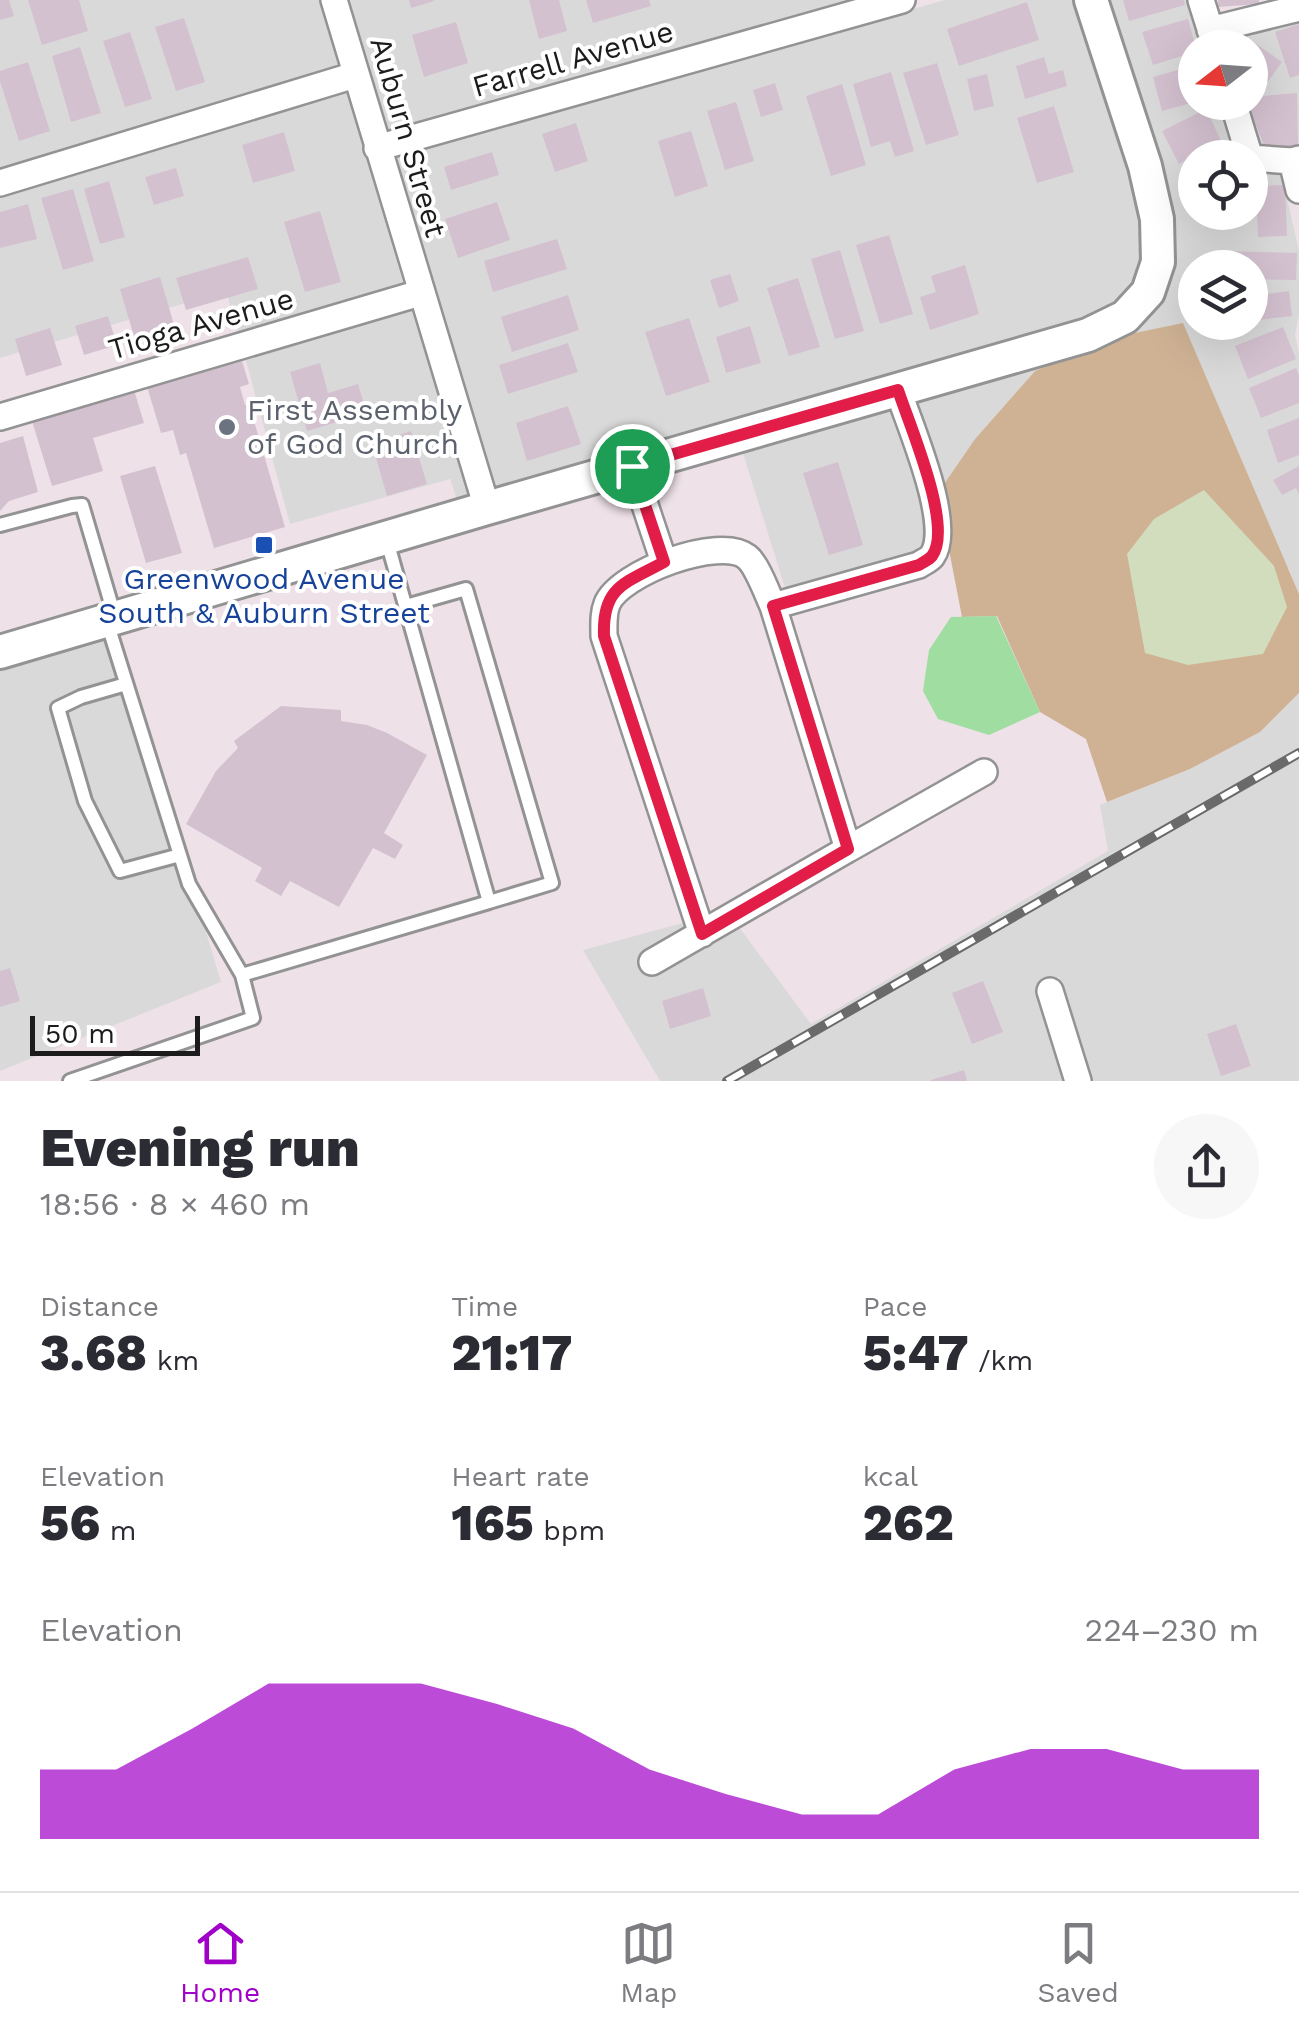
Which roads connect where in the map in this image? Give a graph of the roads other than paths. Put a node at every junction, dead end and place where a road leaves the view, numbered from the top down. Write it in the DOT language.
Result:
graph roads {
  1 [pos="334,0"];
  2 [pos="902,0"];
  3 [pos="1091,0"];
  4 [pos="1201,0"];
  5 [pos="1299,8"];
  6 [pos="1210,30"];
  7 [pos="1238,30"];
  8 [pos="356,75"];
  9 [pos="376,148"];
  10 [pos="1268,159"];
  11 [pos="1296,160"];
  12 [pos="0,183"];
  13 [pos="1299,190"];
  14 [pos="420,293"];
  15 [pos="898,390"];
  16 [pos="0,418"];
  17 [pos="632,466"];
  18 [pos="487,508"];
  19 [pos="0,525"];
  20 [pos="386,538"];
  21 [pos="664,562"];
  22 [pos="406,606"];
  23 [pos="773,606"];
  24 [pos="111,620"];
  25 [pos="0,652"];
  26 [pos="126,684"];
  27 [pos="984,772"];
  28 [pos="848,849"];
  29 [pos="180,855"];
  30 [pos="490,902"];
  31 [pos="702,934"];
  32 [pos="652,962"];
  33 [pos="242,975"];
  34 [pos="1050,992"];
  35 [pos="70,1081"];
  36 [pos="1078,1081"];
  1 -- 8 [label="street, Auburn Street"];
  2 -- 9 [label="street, Farrell Avenue"];
  3 -- 15 [label="street"];
  4 -- 6 [label="street"];
  5 -- 7 [label="street"];
  8 -- 9 [label="street, Auburn Street"];
  8 -- 12 [label="street"];
  9 -- 14 [label="street, Auburn Street"];
  10 -- 11 [label="street"];
  11 -- 13 [label="street"];
  14 -- 16 [label="street, Tioga Avenue"];
  14 -- 18 [label="street, Auburn Street"];
  15 -- 17 [label="street"];
  15 -- 23 [label="street"];
  17 -- 18 [label="street"];
  17 -- 21 [label="street"];
  18 -- 20 [label="street"];
  19 -- 24 [label="lane"];
  20 -- 22 [label="lane"];
  20 -- 24 [label="street"];
  21 -- 23 [label="street"];
  21 -- 31 [label="street"];
  22 -- 30 [label="lane"];
  22 -- 30 [label="lane"];
  23 -- 28 [label="street"];
  24 -- 25 [label="street"];
  24 -- 26 [label="lane"];
  26 -- 29 [label="lane"];
  26 -- 29 [label="lane"];
  27 -- 28 [label="street"];
  28 -- 31 [label="street"];
  29 -- 33 [label="lane"];
  30 -- 33 [label="lane"];
  31 -- 32 [label="street"];
  33 -- 35 [label="lane"];
  34 -- 36 [label="street"];
}
